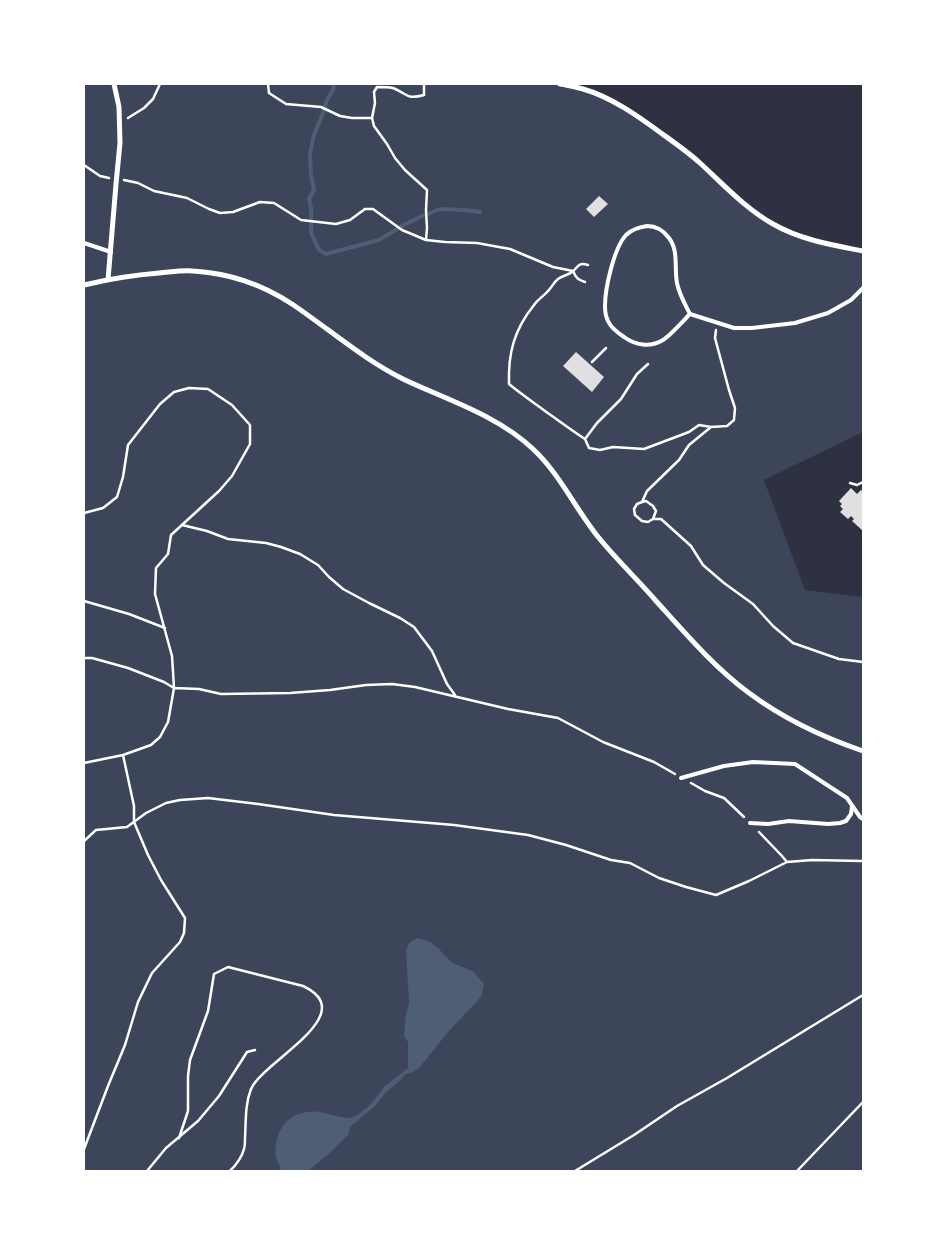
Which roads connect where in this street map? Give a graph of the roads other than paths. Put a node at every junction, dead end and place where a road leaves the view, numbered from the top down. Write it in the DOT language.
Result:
graph roads {
  1 [pos="114,84"];
  2 [pos="560,84"];
  3 [pos="84,243"];
  4 [pos="863,251"];
  5 [pos="110,252"];
  6 [pos="108,280"];
  7 [pos="84,284"];
  8 [pos="863,288"];
  9 [pos="690,314"];
  10 [pos="863,751"];
  11 [pos="681,778"];
  12 [pos="852,806"];
  13 [pos="863,819"];
  14 [pos="750,823"];
  1 -- 5 [label="street"];
  2 -- 4 [label="street"];
  3 -- 5 [label="lane"];
  5 -- 6 [label="street"];
  6 -- 7 [label="street"];
  6 -- 10 [label="street"];
  8 -- 9 [label="lane"];
  9 -- 9 [label="lane"];
  11 -- 12 [label="lane"];
  12 -- 13 [label="lane"];
  12 -- 14 [label="lane"];
}
